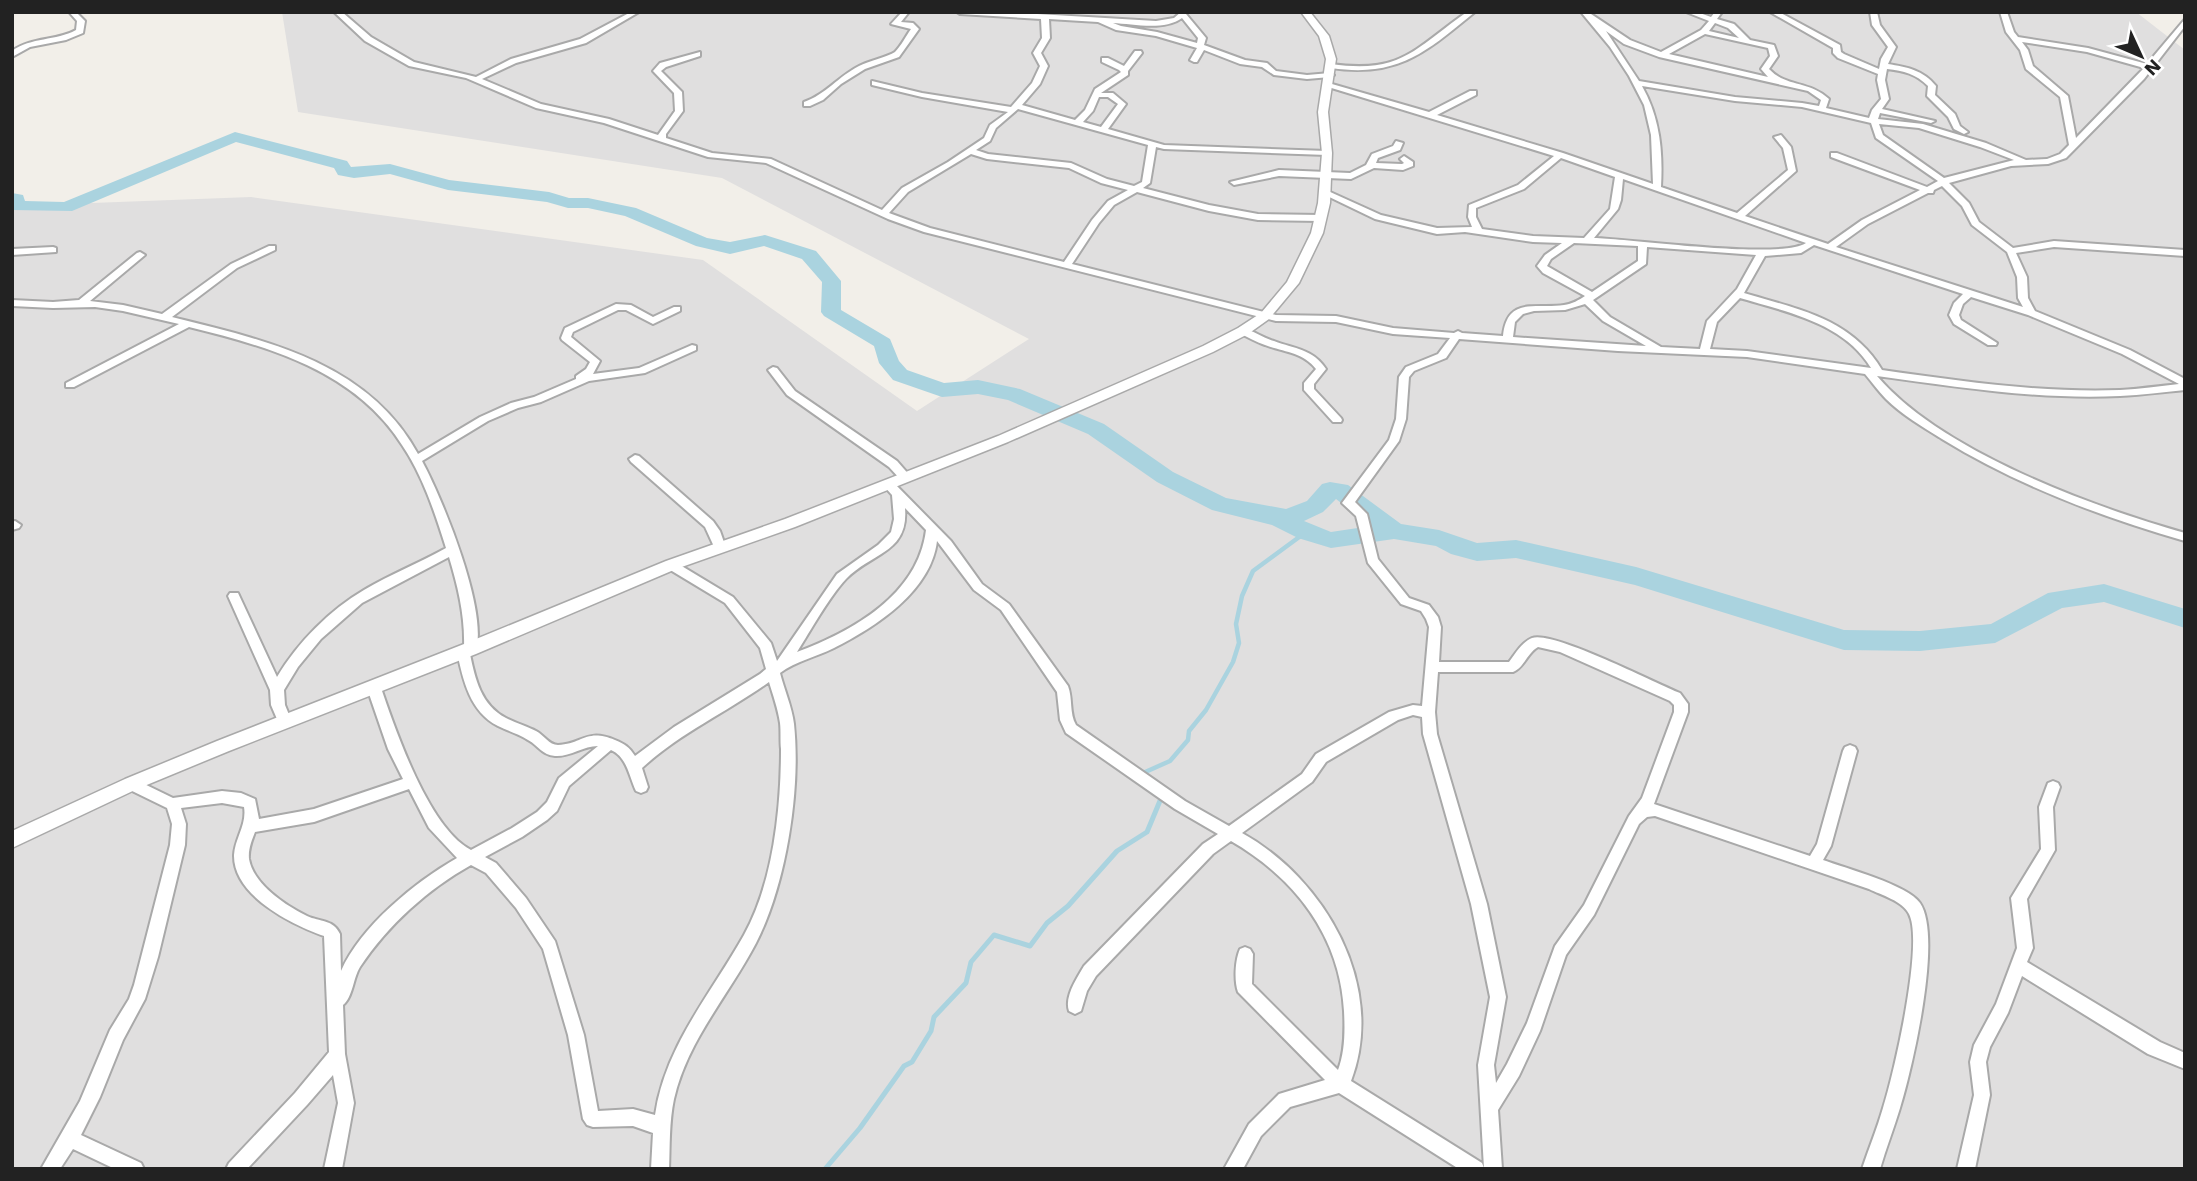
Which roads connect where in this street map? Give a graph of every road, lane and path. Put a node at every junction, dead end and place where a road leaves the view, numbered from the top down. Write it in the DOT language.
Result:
graph roads {
  1 [pos="72,12"];
  2 [pos="337,12"];
  3 [pos="636,12"];
  4 [pos="906,12"];
  5 [pos="960,12"];
  6 [pos="1305,12"];
  7 [pos="1472,12"];
  8 [pos="1584,12"];
  9 [pos="1689,12"];
  10 [pos="1719,12"];
  11 [pos="1773,12"];
  12 [pos="1873,12"];
  13 [pos="2003,12"];
  14 [pos="1184,14"];
  15 [pos="1035,15"];
  16 [pos="1045,18"];
  17 [pos="1100,20"];
  18 [pos="1593,20"];
  19 [pos="1712,20"];
  20 [pos="2185,21"];
  21 [pos="1156,23"];
  22 [pos="1704,32"];
  23 [pos="1157,34"];
  24 [pos="2016,39"];
  25 [pos="1748,41"];
  26 [pos="1201,46"];
  27 [pos="1138,53"];
  28 [pos="697,54"];
  29 [pos="12,55"];
  30 [pos="1662,55"];
  31 [pos="1105,60"];
  32 [pos="1194,60"];
  33 [pos="2150,66"];
  34 [pos="1884,70"];
  35 [pos="1125,71"];
  36 [pos="1329,75"];
  37 [pos="476,80"];
  38 [pos="1775,80"];
  39 [pos="876,83"];
  40 [pos="1635,83"];
  41 [pos="1473,93"];
  42 [pos="1096,95"];
  43 [pos="807,104"];
  44 [pos="1015,108"];
  45 [pos="1822,108"];
  46 [pos="1876,110"];
  47 [pos="1430,115"];
  48 [pos="1874,121"];
  49 [pos="1076,124"];
  50 [pos="1102,131"];
  51 [pos="1964,132"];
  52 [pos="1779,137"];
  53 [pos="662,140"];
  54 [pos="1399,143"];
  55 [pos="1152,145"];
  56 [pos="2073,146"];
  57 [pos="969,151"];
  58 [pos="1327,153"];
  59 [pos="2005,153"];
  60 [pos="1560,155"];
  61 [pos="1835,155"];
  62 [pos="1404,159"];
  63 [pos="2023,161"];
  64 [pos="1372,165"];
  65 [pos="1326,174"];
  66 [pos="1620,176"];
  67 [pos="1234,182"];
  68 [pos="1944,183"];
  69 [pos="1657,188"];
  70 [pos="1137,189"];
  71 [pos="1930,191"];
  72 [pos="1325,193"];
  73 [pos="884,213"];
  74 [pos="1740,215"];
  75 [pos="1321,218"];
  76 [pos="1478,230"];
  77 [pos="1573,240"];
  78 [pos="1587,240"];
  79 [pos="1814,241"];
  80 [pos="1642,244"];
  81 [pos="1830,247"];
  82 [pos="272,248"];
  83 [pos="53,250"];
  84 [pos="2011,251"];
  85 [pos="12,252"];
  86 [pos="1762,253"];
  87 [pos="2185,253"];
  88 [pos="141,255"];
  89 [pos="1067,265"];
  90 [pos="1970,293"];
  91 [pos="1739,295"];
  92 [pos="1589,297"];
  93 [pos="12,303"];
  94 [pos="81,303"];
  95 [pos="677,309"];
  96 [pos="2031,313"];
  97 [pos="1265,316"];
  98 [pos="166,317"];
  99 [pos="187,324"];
  100 [pos="1243,331"];
  101 [pos="1458,334"];
  102 [pos="1508,338"];
  103 [pos="1992,343"];
  104 [pos="692,348"];
  105 [pos="1660,349"];
  106 [pos="1705,350"];
  107 [pos="774,369"];
  108 [pos="1873,372"];
  109 [pos="574,382"];
  110 [pos="70,385"];
  111 [pos="2185,385"];
  112 [pos="1338,420"];
  113 [pos="418,458"];
  114 [pos="635,459"];
  115 [pos="905,477"];
  116 [pos="893,489"];
  117 [pos="932,529"];
  118 [pos="2185,537"];
  119 [pos="720,548"];
  120 [pos="453,550"];
  121 [pos="671,565"];
  122 [pos="234,596"];
  123 [pos="467,650"];
  124 [pos="1432,667"];
  125 [pos="777,669"];
  126 [pos="374,688"];
  127 [pos="277,690"];
  128 [pos="1428,712"];
  129 [pos="285,722"];
  130 [pos="608,744"];
  131 [pos="1850,751"];
  132 [pos="635,766"];
  133 [pos="412,782"];
  134 [pos="131,784"];
  135 [pos="641,787"];
  136 [pos="2053,787"];
  137 [pos="172,804"];
  138 [pos="1638,813"];
  139 [pos="252,826"];
  140 [pos="1231,833"];
  141 [pos="12,840"];
  142 [pos="474,858"];
  143 [pos="1814,863"];
  144 [pos="1245,954"];
  145 [pos="2018,965"];
  146 [pos="1074,1006"];
  147 [pos="337,1009"];
  148 [pos="337,1054"];
  149 [pos="2185,1060"];
  150 [pos="1341,1084"];
  151 [pos="1487,1111"];
  152 [pos="662,1128"];
  153 [pos="71,1139"];
  154 [pos="50,1169"];
  155 [pos="135,1169"];
  156 [pos="235,1169"];
  157 [pos="333,1169"];
  158 [pos="660,1169"];
  159 [pos="1233,1169"];
  160 [pos="1476,1169"];
  161 [pos="1493,1169"];
  162 [pos="1871,1169"];
  163 [pos="1966,1169"];
  1 -- 29 [label="street"];
  2 -- 37 [label="street"];
  3 -- 37 [label="street"];
  4 -- 43 [label="street"];
  5 -- 15 [label="street"];
  6 -- 36 [label="street"];
  7 -- 36 [label="street"];
  8 -- 18 [label="street"];
  9 -- 19 [label="street"];
  10 -- 19 [label="street"];
  11 -- 34 [label="street"];
  12 -- 34 [label="street"];
  13 -- 24 [label="street"];
  14 -- 21 [label="street"];
  14 -- 26 [label="street"];
  15 -- 16 [label="street"];
  16 -- 17 [label="street"];
  16 -- 44 [label="street"];
  17 -- 21 [label="street"];
  17 -- 23 [label="street"];
  18 -- 30 [label="street"];
  18 -- 40 [label="street"];
  19 -- 22 [label="street"];
  19 -- 25 [label="street"];
  20 -- 33 [label="street"];
  21 -- 23 [label="street"];
  22 -- 25 [label="street"];
  22 -- 30 [label="street"];
  23 -- 26 [label="street"];
  24 -- 33 [label="street"];
  24 -- 56 [label="street"];
  25 -- 38 [label="street"];
  26 -- 32 [label="street"];
  26 -- 36 [label="street"];
  27 -- 35 [label="street"];
  28 -- 53 [label="street"];
  30 -- 38 [label="street"];
  31 -- 35 [label="street"];
  33 -- 56 [label="street"];
  34 -- 46 [label="street"];
  34 -- 51 [label="street"];
  35 -- 42 [label="street"];
  36 -- 47 [label="street"];
  36 -- 58 [label="street"];
  37 -- 53 [label="street"];
  38 -- 45 [label="street"];
  39 -- 44 [label="street"];
  40 -- 45 [label="street"];
  40 -- 69 [label="street"];
  41 -- 47 [label="street"];
  42 -- 49 [label="street"];
  42 -- 50 [label="street"];
  44 -- 49 [label="street"];
  44 -- 57 [label="street"];
  45 -- 48 [label="street"];
  46 -- 48 [label="street"];
  46 -- 51 [label="street"];
  47 -- 60 [label="street"];
  48 -- 59 [label="street"];
  48 -- 68 [label="street"];
  49 -- 50 [label="street"];
  50 -- 55 [label="street"];
  51 -- 59 [label="street"];
  52 -- 74 [label="street"];
  53 -- 73 [label="street"];
  54 -- 64 [label="street"];
  55 -- 58 [label="street"];
  55 -- 70 [label="street"];
  56 -- 63 [label="street"];
  57 -- 70 [label="street"];
  57 -- 73 [label="street"];
  58 -- 65 [label="street"];
  59 -- 63 [label="street"];
  60 -- 66 [label="street"];
  60 -- 76 [label="street"];
  61 -- 71 [label="street"];
  62 -- 64 [label="street"];
  63 -- 68 [label="street"];
  64 -- 65 [label="street"];
  65 -- 67 [label="street"];
  65 -- 72 [label="street"];
  66 -- 69 [label="street"];
  66 -- 78 [label="street"];
  68 -- 71 [label="street"];
  68 -- 84 [label="street"];
  69 -- 74 [label="street"];
  70 -- 75 [label="street"];
  70 -- 89 [label="street"];
  71 -- 81 [label="street"];
  72 -- 75 [label="street"];
  72 -- 76 [label="street"];
  73 -- 89 [label="street"];
  74 -- 79 [label="street"];
  75 -- 97 [label="street"];
  76 -- 77 [label="street"];
  77 -- 78 [label="street"];
  77 -- 92 [label="street"];
  78 -- 80 [label="street"];
  79 -- 81 [label="street"];
  79 -- 86 [label="street"];
  80 -- 86 [label="street"];
  80 -- 92 [label="street"];
  81 -- 90 [label="street"];
  82 -- 98 [label="street"];
  83 -- 85 [label="street"];
  84 -- 87 [label="street"];
  84 -- 96 [label="street"];
  86 -- 91 [label="street"];
  88 -- 94 [label="street"];
  89 -- 97 [label="street"];
  90 -- 96 [label="street"];
  90 -- 103 [label="street"];
  91 -- 106 [label="street"];
  91 -- 108 [label="street"];
  92 -- 102 [label="street"];
  92 -- 105 [label="street"];
  93 -- 94 [label="street"];
  94 -- 98 [label="street"];
  95 -- 109 [label="street"];
  96 -- 111 [label="street"];
  97 -- 100 [label="street"];
  97 -- 101 [label="street"];
  98 -- 99 [label="street"];
  99 -- 110 [label="street"];
  99 -- 113 [label="street"];
  100 -- 112 [label="street"];
  100 -- 115 [label="street"];
  101 -- 102 [label="street"];
  101 -- 124 [label="street"];
  102 -- 105 [label="street"];
  104 -- 109 [label="street"];
  105 -- 106 [label="street"];
  106 -- 108 [label="street"];
  107 -- 115 [label="street"];
  108 -- 111 [label="street"];
  108 -- 118 [label="street"];
  109 -- 113 [label="street"];
  113 -- 120 [label="street"];
  114 -- 119 [label="street"];
  115 -- 116 [label="street"];
  116 -- 117 [label="street"];
  116 -- 119 [label="street"];
  116 -- 125 [label="street"];
  117 -- 125 [label="street"];
  117 -- 140 [label="street"];
  119 -- 121 [label="street"];
  120 -- 123 [label="street"];
  120 -- 127 [label="street"];
  121 -- 123 [label="street"];
  121 -- 125 [label="street"];
  122 -- 127 [label="street"];
  123 -- 126 [label="street"];
  123 -- 130 [label="street"];
  124 -- 128 [label="street"];
  124 -- 138 [label="street"];
  125 -- 132 [label="street"];
  125 -- 152 [label="street"];
  126 -- 129 [label="street"];
  126 -- 133 [label="street"];
  127 -- 129 [label="street"];
  128 -- 140 [label="street"];
  128 -- 151 [label="street"];
  129 -- 134 [label="street"];
  130 -- 132 [label="street"];
  130 -- 142 [label="street"];
  131 -- 143 [label="street"];
  132 -- 135 [label="street"];
  133 -- 139 [label="street"];
  133 -- 142 [label="street"];
  134 -- 137 [label="street"];
  134 -- 141 [label="street"];
  136 -- 145 [label="street"];
  137 -- 139 [label="street"];
  137 -- 153 [label="street"];
  138 -- 143 [label="street"];
  138 -- 151 [label="street"];
  139 -- 147 [label="street"];
  140 -- 146 [label="street"];
  140 -- 150 [label="street"];
  142 -- 147 [label="street"];
  142 -- 152 [label="street"];
  143 -- 162 [label="street"];
  144 -- 150 [label="street"];
  145 -- 149 [label="street"];
  145 -- 163 [label="street"];
  147 -- 148 [label="street"];
  148 -- 156 [label="street"];
  148 -- 157 [label="street"];
  150 -- 159 [label="street"];
  150 -- 160 [label="street"];
  151 -- 161 [label="street"];
  152 -- 158 [label="street"];
  153 -- 154 [label="street"];
  153 -- 155 [label="street"];
}
